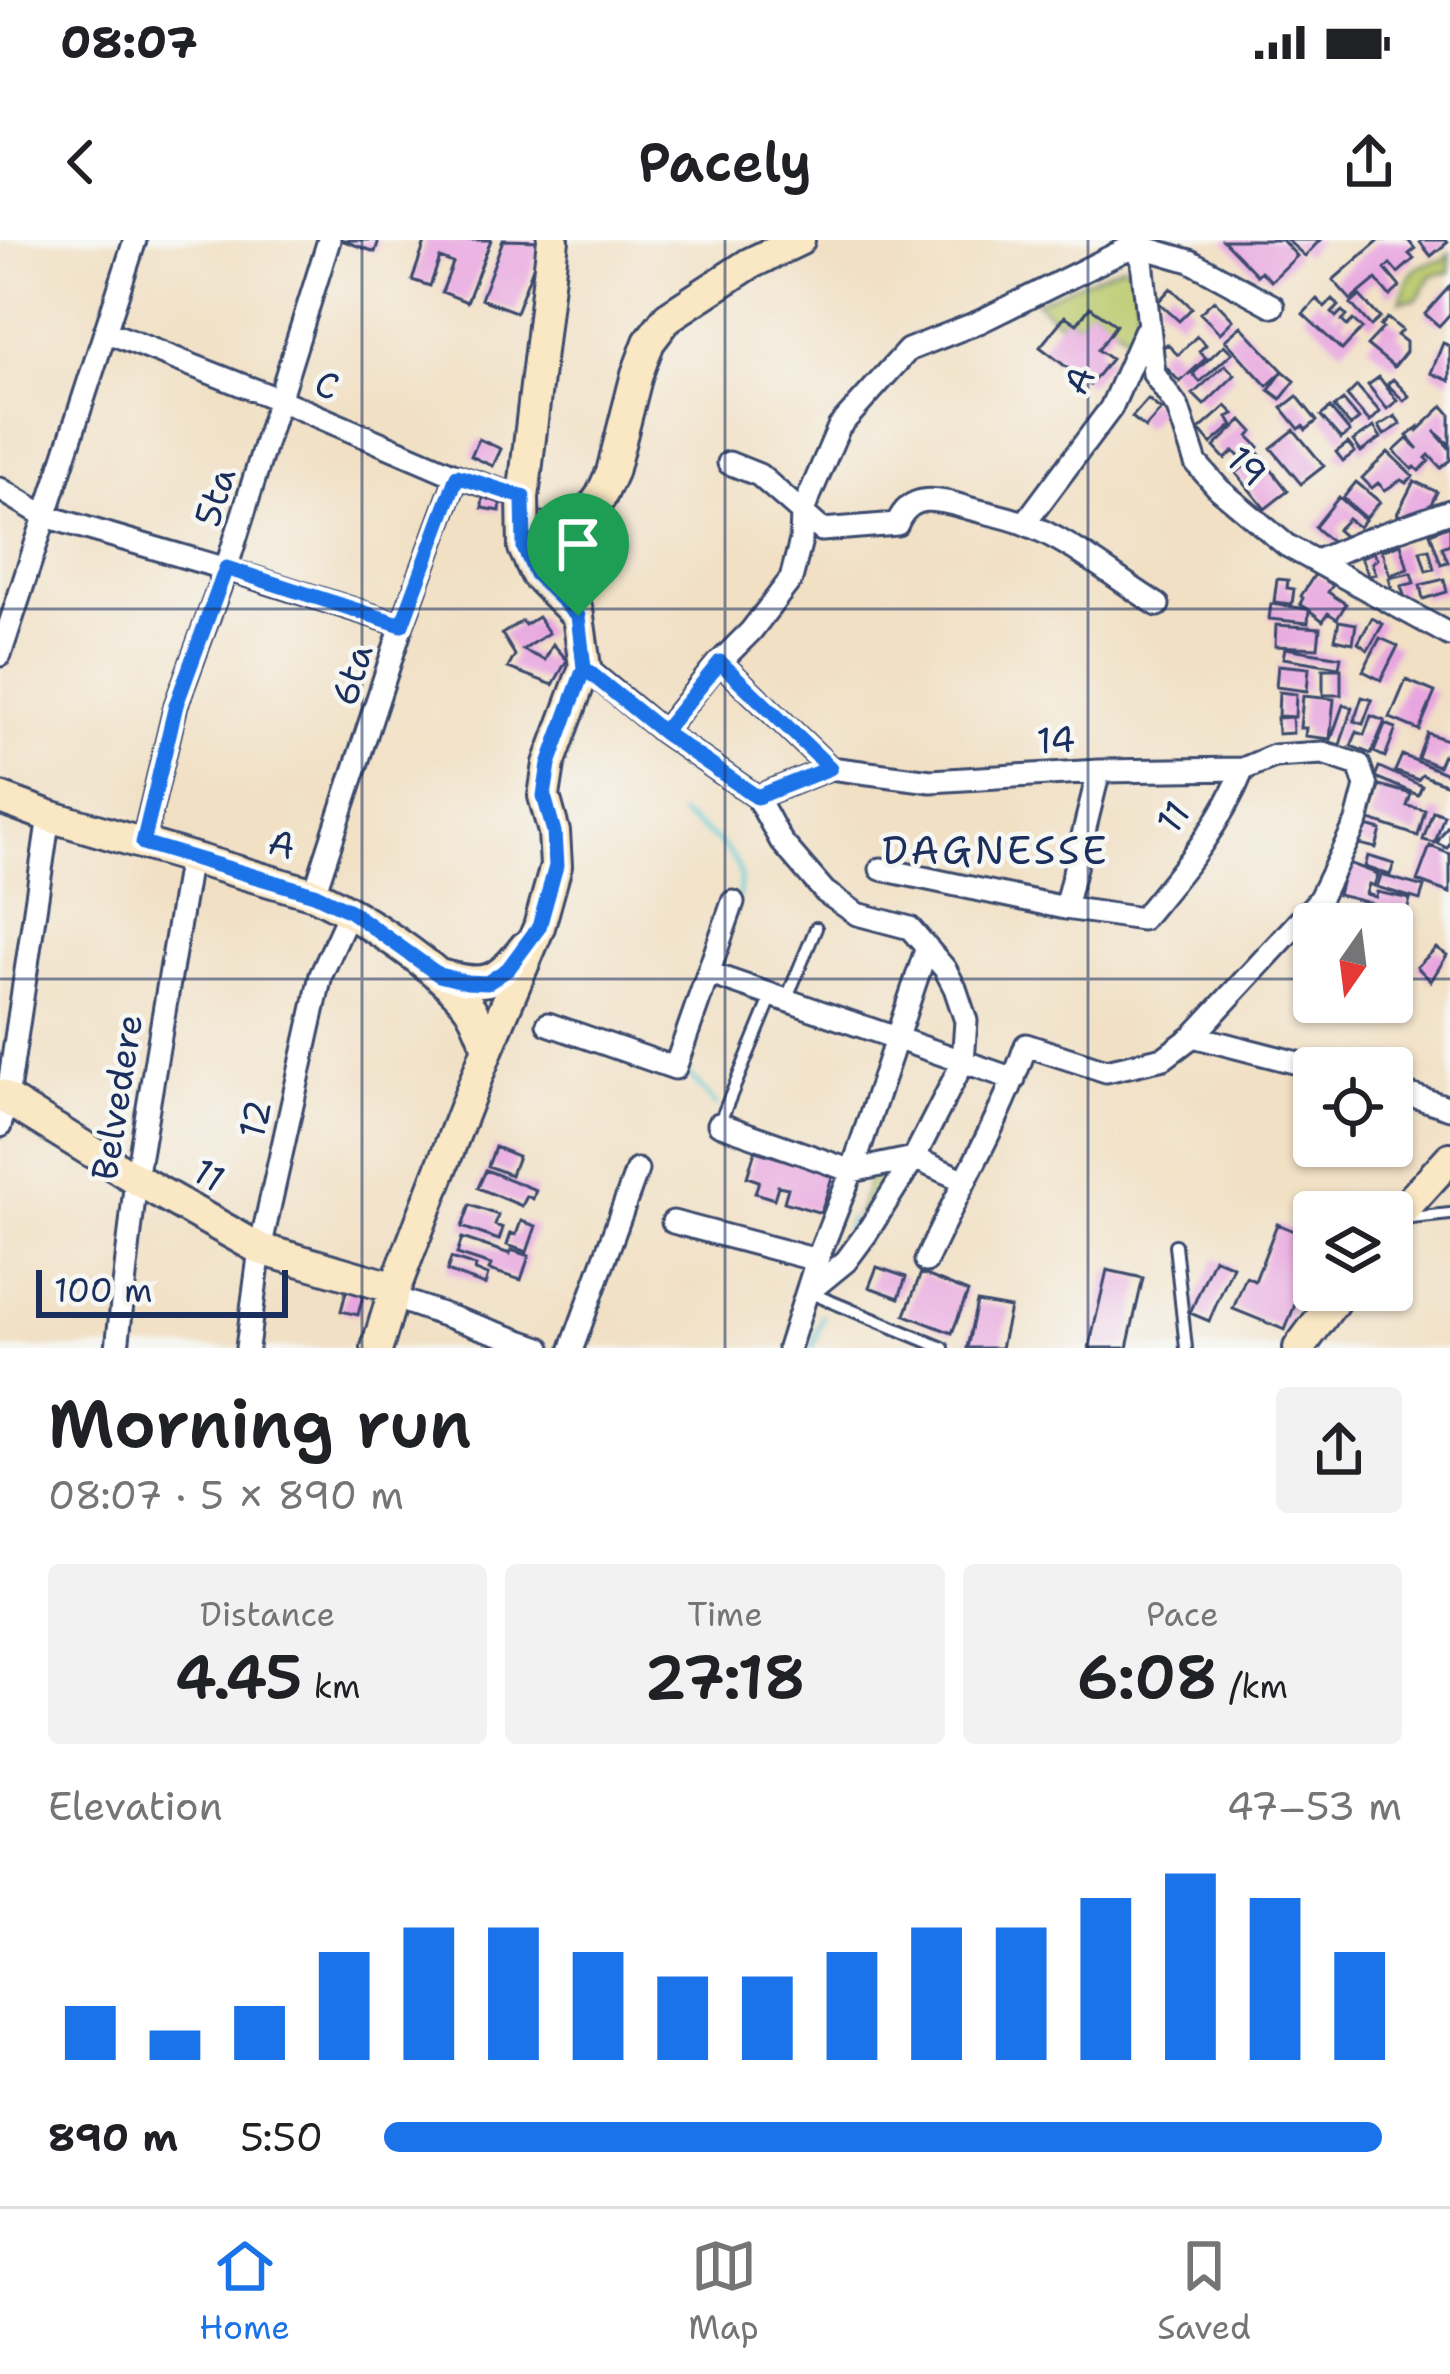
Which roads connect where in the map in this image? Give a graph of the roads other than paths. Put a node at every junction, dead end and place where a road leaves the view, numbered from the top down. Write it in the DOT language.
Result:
graph roads {
  1 [pos="135,240"];
  2 [pos="329,240"];
  3 [pos="553,240"];
  4 [pos="800,240"];
  5 [pos="1134,243"];
  6 [pos="1273,306"];
  7 [pos="1147,325"];
  8 [pos="105,331"];
  9 [pos="280,400"];
  10 [pos="729,463"];
  11 [pos="457,476"];
  12 [pos="0,488"];
  13 [pos="523,497"];
  14 [pos="1450,511"];
  15 [pos="802,514"];
  16 [pos="45,516"];
  17 [pos="1025,524"];
  18 [pos="1318,561"];
  19 [pos="226,568"];
  20 [pos="1158,605"];
  21 [pos="578,616"];
  22 [pos="402,625"];
  23 [pos="1450,635"];
  24 [pos="0,655"];
  25 [pos="720,662"];
  26 [pos="584,668"];
  27 [pos="663,732"];
  28 [pos="830,768"];
  29 [pos="1243,769"];
  30 [pos="1099,771"];
  31 [pos="757,797"];
  32 [pos="0,798"];
  33 [pos="49,816"];
  34 [pos="143,843"];
  35 [pos="190,857"];
  36 [pos="880,869"];
  37 [pos="314,894"];
  38 [pos="733,902"];
  39 [pos="1065,908"];
  40 [pos="350,911"];
  41 [pos="539,927"];
  42 [pos="817,928"];
  43 [pos="927,947"];
  44 [pos="439,975"];
  45 [pos="716,976"];
  46 [pos="779,998"];
  47 [pos="548,1024"];
  48 [pos="1193,1036"];
  49 [pos="896,1039"];
  50 [pos="488,1048"];
  51 [pos="963,1062"];
  52 [pos="1293,1062"];
  53 [pos="1014,1079"];
  54 [pos="1413,1096"];
  55 [pos="2,1107"];
  56 [pos="1450,1108"];
  57 [pos="719,1124"];
  58 [pos="914,1158"];
  59 [pos="1450,1158"];
  60 [pos="637,1170"];
  61 [pos="852,1171"];
  62 [pos="136,1179"];
  63 [pos="963,1180"];
  64 [pos="1413,1199"];
  65 [pos="1450,1214"];
  66 [pos="1413,1219"];
  67 [pos="673,1222"];
  68 [pos="1175,1245"];
  69 [pos="260,1249"];
  70 [pos="817,1261"];
  71 [pos="926,1261"];
  72 [pos="808,1292"];
  73 [pos="394,1293"];
  74 [pos="1326,1311"];
  75 [pos="117,1348"];
  76 [pos="247,1348"];
  77 [pos="377,1348"];
  78 [pos="540,1348"];
  79 [pos="572,1348"];
  80 [pos="789,1348"];
  81 [pos="943,1348"];
  82 [pos="1186,1348"];
  83 [pos="1299,1348"];
  1 -- 8 [label="street"];
  2 -- 9 [label="street, 5ta"];
  3 -- 13 [label="main road"];
  4 -- 21 [label="main road"];
  5 -- 6 [label="street"];
  5 -- 7 [label="street, 19"];
  5 -- 15 [label="street"];
  7 -- 17 [label="street, A"];
  7 -- 18 [label="street, 19"];
  8 -- 9 [label="street, C"];
  8 -- 16 [label="street"];
  9 -- 11 [label="street, C"];
  9 -- 19 [label="street, 5ta"];
  10 -- 15 [label="street"];
  11 -- 13 [label="street, C"];
  11 -- 22 [label="street, 6ta"];
  12 -- 16 [label="street"];
  13 -- 21 [label="main road"];
  14 -- 18 [label="street"];
  15 -- 17 [label="street"];
  15 -- 25 [label="street"];
  16 -- 19 [label="street"];
  16 -- 24 [label="street"];
  17 -- 20 [label="street"];
  18 -- 23 [label="street, 19"];
  19 -- 22 [label="street"];
  19 -- 34 [label="street, 5ta"];
  21 -- 26 [label="main road"];
  22 -- 37 [label="street, 6ta"];
  25 -- 27 [label="street"];
  25 -- 28 [label="street"];
  26 -- 27 [label="street"];
  26 -- 41 [label="main road"];
  27 -- 31 [label="street"];
  28 -- 30 [label="street, 14"];
  28 -- 31 [label="street, 14"];
  29 -- 30 [label="street, 14"];
  29 -- 39 [label="street, 11"];
  29 -- 48 [label="street, 14"];
  30 -- 39 [label="street"];
  31 -- 43 [label="street"];
  32 -- 33 [label="main road, A"];
  33 -- 34 [label="main road, A"];
  33 -- 55 [label="street"];
  34 -- 35 [label="main road, A"];
  35 -- 37 [label="main road, A"];
  35 -- 62 [label="street, Belvedere"];
  36 -- 39 [label="street, 11"];
  37 -- 40 [label="main road, A"];
  38 -- 45 [label="street"];
  40 -- 44 [label="main road, A"];
  40 -- 69 [label="street, 12"];
  41 -- 44 [label="main road"];
  41 -- 50 [label="main road"];
  42 -- 46 [label="lane"];
  43 -- 49 [label="street"];
  43 -- 51 [label="street"];
  44 -- 50 [label="main road, A"];
  45 -- 46 [label="street"];
  45 -- 47 [label="street"];
  46 -- 49 [label="street"];
  46 -- 57 [label="lane"];
  48 -- 52 [label="street"];
  48 -- 53 [label="street"];
  49 -- 51 [label="street"];
  49 -- 61 [label="street"];
  50 -- 73 [label="main road"];
  51 -- 53 [label="street"];
  51 -- 58 [label="street"];
  53 -- 63 [label="street"];
  54 -- 56 [label="street"];
  55 -- 62 [label="main road, 11"];
  57 -- 61 [label="street"];
  58 -- 61 [label="street"];
  58 -- 63 [label="street"];
  58 -- 72 [label="street"];
  59 -- 64 [label="main road"];
  60 -- 79 [label="street"];
  61 -- 70 [label="street"];
  62 -- 69 [label="main road, 11"];
  62 -- 75 [label="street, Belvedere"];
  63 -- 71 [label="street"];
  65 -- 66 [label="lane"];
  67 -- 70 [label="street"];
  68 -- 82 [label="lane"];
  69 -- 73 [label="main road, 11"];
  69 -- 76 [label="street, 12"];
  70 -- 72 [label="street"];
  72 -- 80 [label="street"];
  72 -- 81 [label="lane"];
  73 -- 77 [label="main road"];
  73 -- 78 [label="street, 11"];
  74 -- 83 [label="main road"];
}
